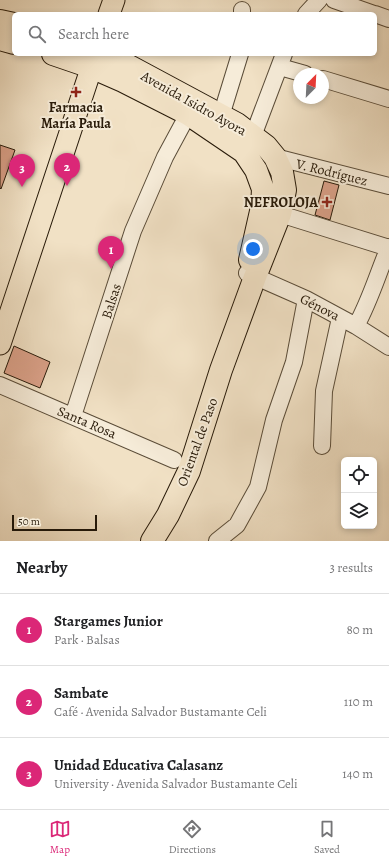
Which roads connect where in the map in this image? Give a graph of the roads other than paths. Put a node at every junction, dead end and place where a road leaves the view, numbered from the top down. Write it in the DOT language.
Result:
graph roads {
  1 [pos="114,0"];
  2 [pos="319,0"];
  3 [pos="334,0"];
  4 [pos="110,12"];
  5 [pos="308,12"];
  6 [pos="369,12"];
  7 [pos="377,15"];
  8 [pos="389,19"];
  9 [pos="0,21"];
  10 [pos="12,24"];
  11 [pos="0,39"];
  12 [pos="12,42"];
  13 [pos="75,56"];
  14 [pos="239,56"];
  15 [pos="97,58"];
  16 [pos="282,60"];
  17 [pos="295,68"];
  18 [pos="329,81"];
  19 [pos="389,99"];
  20 [pos="191,108"];
  21 [pos="221,116"];
  22 [pos="248,144"];
  23 [pos="275,157"];
  24 [pos="389,186"];
  25 [pos="280,214"];
  26 [pos="389,248"];
  27 [pos="385,267"];
  28 [pos="251,275"];
  29 [pos="306,299"];
  30 [pos="340,318"];
  31 [pos="356,326"];
  32 [pos="232,339"];
  33 [pos="0,344"];
  34 [pos="389,347"];
  35 [pos="0,385"];
  36 [pos="73,416"];
  37 [pos="322,446"];
  38 [pos="174,460"];
  39 [pos="152,541"];
  40 [pos="217,541"];
  1 -- 4 [label="main road"];
  2 -- 5 [label="street"];
  3 -- 6 [label="street"];
  7 -- 8 [label="street"];
  9 -- 10 [label="highway"];
  11 -- 12 [label="highway"];
  13 -- 15 [label="highway, Avenida Isidro Ayora"];
  14 -- 21 [label="street"];
  15 -- 20 [label="highway, Avenida Isidro Ayora"];
  15 -- 33 [label="main road"];
  16 -- 17 [label="street"];
  16 -- 22 [label="street"];
  18 -- 19 [label="street"];
  20 -- 21 [label="highway, Avenida Isidro Ayora"];
  20 -- 22 [label="highway, Avenida Isidro Ayora"];
  20 -- 36 [label="street, Balsas"];
  21 -- 22 [label="highway, Avenida Isidro Ayora"];
  22 -- 23 [label="highway, Avenida Isidro Ayora"];
  22 -- 28 [label="highway, Avenida Isidro Ayora"];
  23 -- 24 [label="street, V. Rodríguez"];
  23 -- 25 [label="highway, Avenida Isidro Ayora"];
  25 -- 26 [label="street"];
  25 -- 28 [label="highway, Avenida Isidro Ayora"];
  26 -- 27 [label="street"];
  27 -- 31 [label="street"];
  28 -- 29 [label="street, Génova"];
  28 -- 32 [label="highway, Avenida Isidro Ayora"];
  29 -- 30 [label="street, Génova"];
  29 -- 40 [label="street"];
  30 -- 31 [label="street, Génova"];
  30 -- 37 [label="street"];
  31 -- 34 [label="street, Génova"];
  32 -- 39 [label="highway, Oriental de Paso"];
  35 -- 36 [label="street, Santa Rosa"];
  36 -- 38 [label="street, Santa Rosa"];
}
